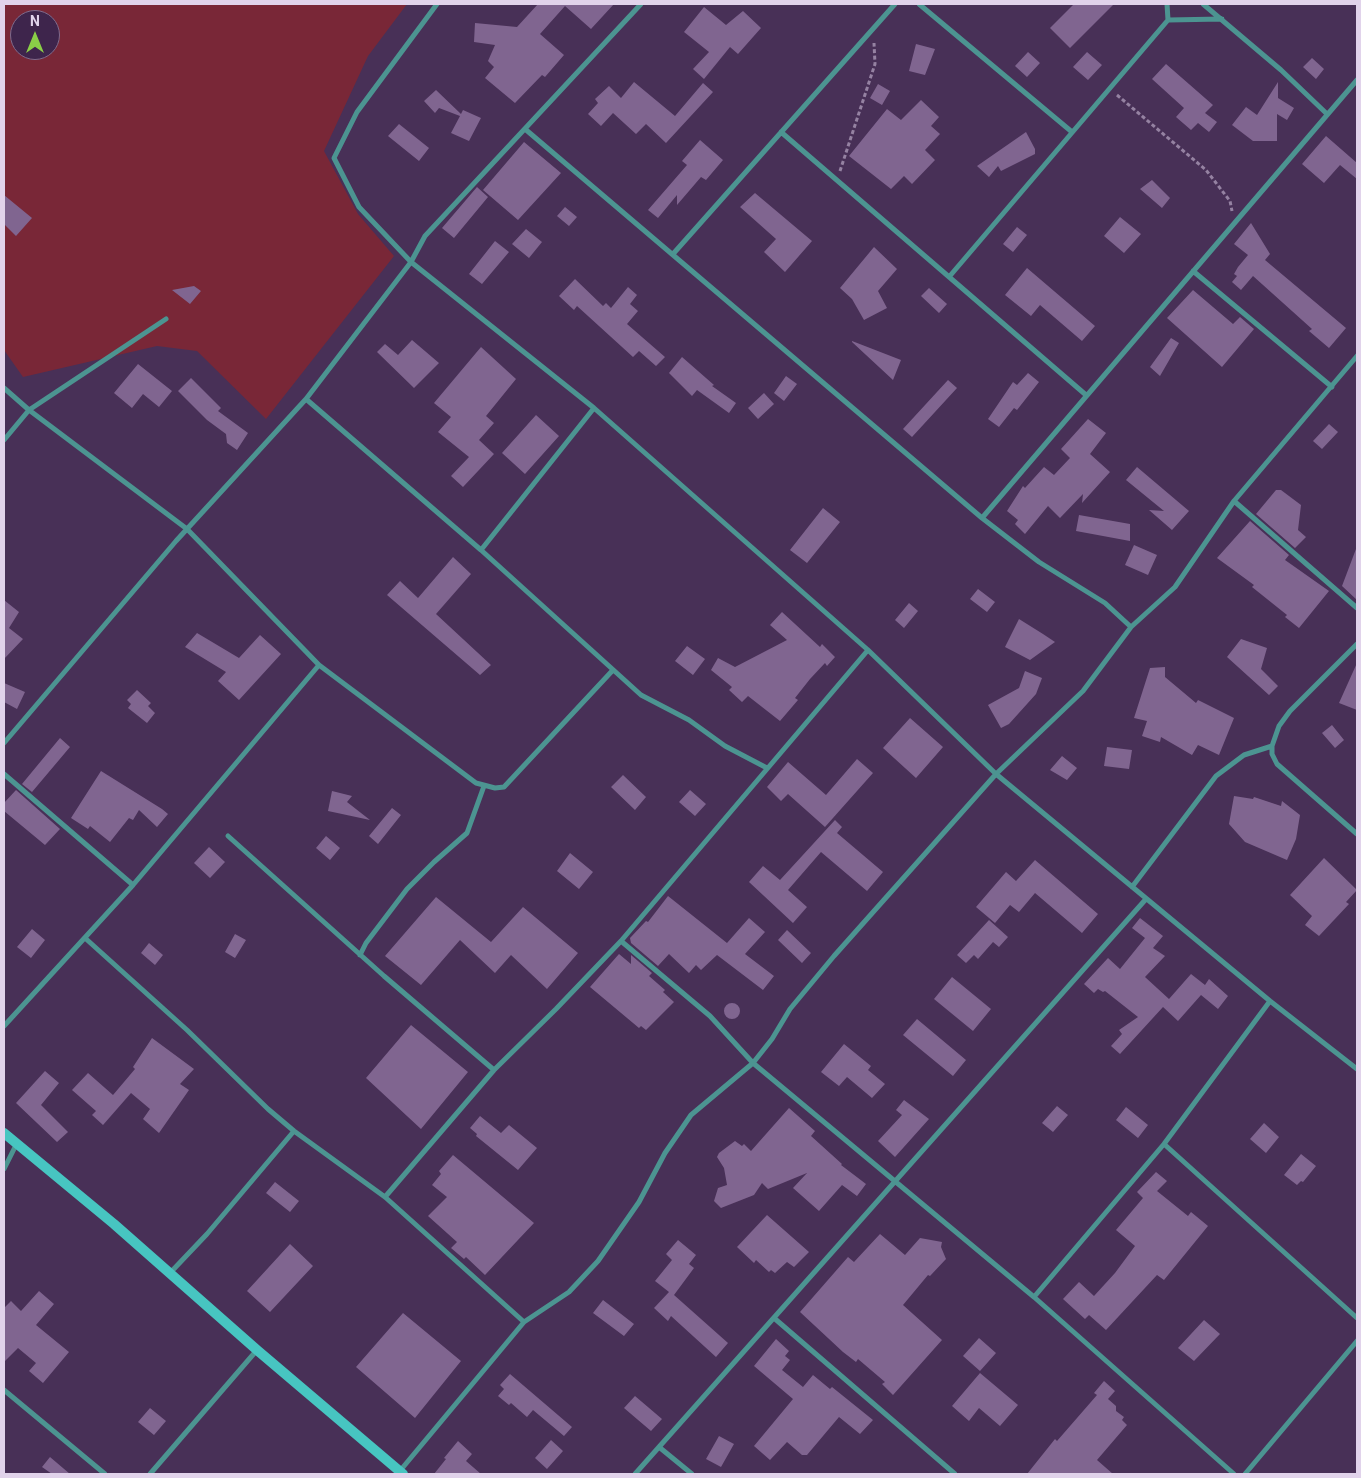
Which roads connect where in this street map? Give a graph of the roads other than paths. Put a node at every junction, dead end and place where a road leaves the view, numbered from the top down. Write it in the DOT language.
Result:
graph roads {
  1 [pos="437,4"];
  2 [pos="642,4"];
  3 [pos="895,4"];
  4 [pos="919,4"];
  5 [pos="1167,4"];
  6 [pos="1203,4"];
  7 [pos="1222,19"];
  8 [pos="1168,20"];
  9 [pos="1357,80"];
  10 [pos="1327,114"];
  11 [pos="525,128"];
  12 [pos="781,132"];
  13 [pos="1072,132"];
  14 [pos="673,254"];
  15 [pos="411,262"];
  16 [pos="1193,271"];
  17 [pos="949,277"];
  18 [pos="166,319"];
  19 [pos="1357,356"];
  20 [pos="1332,387"];
  21 [pos="4,388"];
  22 [pos="1086,396"];
  23 [pos="306,399"];
  24 [pos="594,408"];
  25 [pos="29,410"];
  26 [pos="4,440"];
  27 [pos="1234,501"];
  28 [pos="982,518"];
  29 [pos="187,529"];
  30 [pos="481,550"];
  31 [pos="1357,608"];
  32 [pos="1131,628"];
  33 [pos="1357,644"];
  34 [pos="868,650"];
  35 [pos="319,665"];
  36 [pos="613,670"];
  37 [pos="4,743"];
  38 [pos="1272,746"];
  39 [pos="767,768"];
  40 [pos="4,774"];
  41 [pos="996,774"];
  42 [pos="484,786"];
  43 [pos="1357,834"];
  44 [pos="228,836"];
  45 [pos="133,886"];
  46 [pos="1132,887"];
  47 [pos="1146,899"];
  48 [pos="85,938"];
  49 [pos="621,941"];
  50 [pos="360,955"];
  51 [pos="1270,1001"];
  52 [pos="4,1026"];
  53 [pos="752,1063"];
  54 [pos="1357,1069"];
  55 [pos="494,1070"];
  56 [pos="294,1131"];
  57 [pos="4,1133"];
  58 [pos="17,1144"];
  59 [pos="1164,1144"];
  60 [pos="4,1169"];
  61 [pos="896,1181"];
  62 [pos="385,1197"];
  63 [pos="169,1274"];
  64 [pos="1034,1296"];
  65 [pos="774,1318"];
  66 [pos="1357,1318"];
  67 [pos="524,1322"];
  68 [pos="1357,1341"];
  69 [pos="257,1350"];
  70 [pos="4,1390"];
  71 [pos="660,1447"];
  72 [pos="400,1473"];
  73 [pos="105,1474"];
  74 [pos="150,1474"];
  75 [pos="636,1474"];
  76 [pos="692,1474"];
  77 [pos="955,1474"];
  78 [pos="1234,1474"];
  79 [pos="1245,1474"];
  1 -- 15 [label="street"];
  2 -- 11 [label="street"];
  3 -- 12 [label="street"];
  4 -- 13 [label="street"];
  5 -- 8 [label="street"];
  6 -- 7 [label="street"];
  7 -- 8 [label="street"];
  7 -- 10 [label="street"];
  8 -- 13 [label="street"];
  9 -- 10 [label="street"];
  10 -- 16 [label="street"];
  11 -- 14 [label="street"];
  11 -- 15 [label="street"];
  12 -- 14 [label="street"];
  12 -- 17 [label="street"];
  13 -- 17 [label="street"];
  14 -- 28 [label="street"];
  15 -- 23 [label="street"];
  15 -- 24 [label="street"];
  16 -- 20 [label="street"];
  16 -- 22 [label="street"];
  17 -- 22 [label="street"];
  18 -- 25 [label="street"];
  19 -- 20 [label="street"];
  20 -- 27 [label="street"];
  21 -- 25 [label="street"];
  22 -- 28 [label="street"];
  23 -- 29 [label="street"];
  23 -- 30 [label="street"];
  24 -- 30 [label="street"];
  24 -- 34 [label="street"];
  25 -- 26 [label="street"];
  25 -- 29 [label="street"];
  27 -- 31 [label="street"];
  27 -- 32 [label="street"];
  28 -- 32 [label="street"];
  29 -- 35 [label="street"];
  29 -- 37 [label="street"];
  30 -- 36 [label="street"];
  32 -- 41 [label="street"];
  33 -- 38 [label="street"];
  34 -- 39 [label="street"];
  34 -- 41 [label="street"];
  35 -- 42 [label="street"];
  35 -- 45 [label="street"];
  36 -- 39 [label="street"];
  36 -- 42 [label="street"];
  38 -- 43 [label="street"];
  38 -- 46 [label="street"];
  39 -- 49 [label="street"];
  40 -- 45 [label="street"];
  41 -- 46 [label="street"];
  41 -- 53 [label="street"];
  42 -- 50 [label="street"];
  44 -- 50 [label="street"];
  45 -- 48 [label="street"];
  46 -- 47 [label="street"];
  47 -- 51 [label="street"];
  47 -- 61 [label="street"];
  48 -- 52 [label="street"];
  48 -- 56 [label="street"];
  49 -- 53 [label="street"];
  49 -- 55 [label="street"];
  50 -- 55 [label="street"];
  51 -- 54 [label="street"];
  51 -- 59 [label="street"];
  53 -- 61 [label="street"];
  53 -- 67 [label="street"];
  55 -- 62 [label="street"];
  56 -- 62 [label="street"];
  56 -- 63 [label="street"];
  57 -- 58 [label="street"];
  58 -- 60 [label="street"];
  58 -- 63 [label="street"];
  59 -- 64 [label="street"];
  59 -- 66 [label="street"];
  61 -- 64 [label="street"];
  61 -- 65 [label="street"];
  62 -- 67 [label="street"];
  63 -- 69 [label="street"];
  64 -- 78 [label="street"];
  65 -- 71 [label="street"];
  65 -- 77 [label="street"];
  67 -- 72 [label="street"];
  68 -- 79 [label="street"];
  69 -- 72 [label="street"];
  69 -- 74 [label="street"];
  70 -- 73 [label="street"];
  71 -- 75 [label="street"];
  71 -- 76 [label="street"];
}
